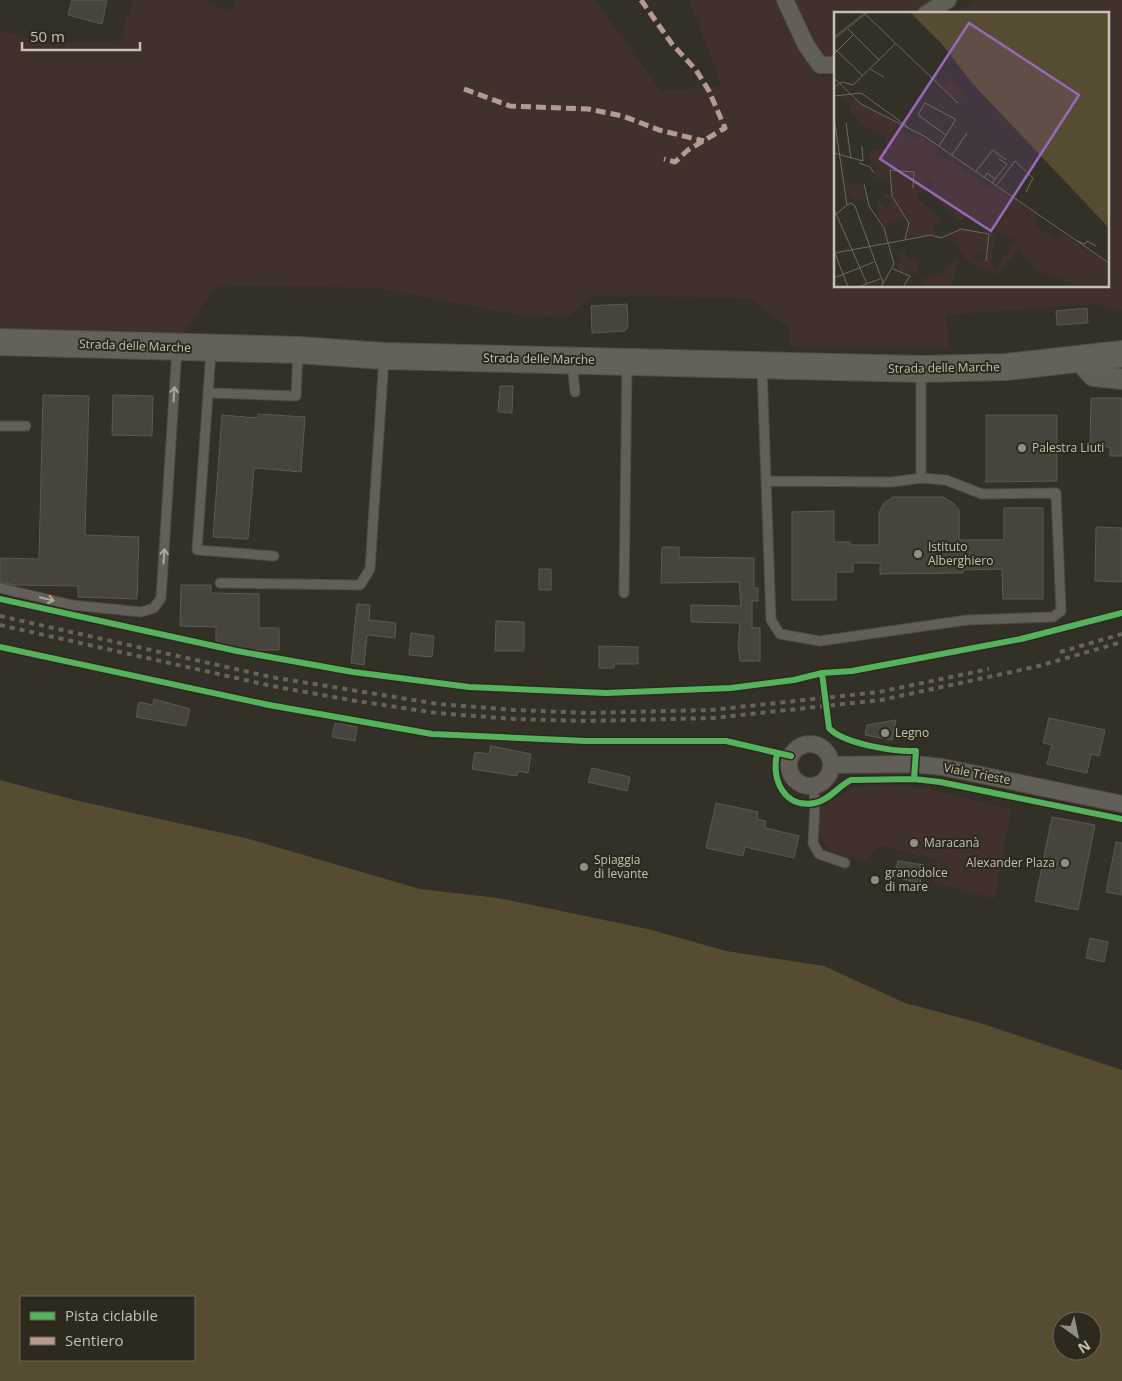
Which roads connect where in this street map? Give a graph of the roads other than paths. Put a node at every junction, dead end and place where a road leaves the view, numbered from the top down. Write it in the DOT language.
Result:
graph roads {
  1 [pos="785,0"];
  2 [pos="948,0"];
  3 [pos="929,12"];
  4 [pos="834,64"];
  5 [pos="0,342"];
  6 [pos="177,347"];
  7 [pos="211,348"];
  8 [pos="298,350"];
  9 [pos="1122,354"];
  10 [pos="384,356"];
  11 [pos="571,359"];
  12 [pos="1078,359"];
  13 [pos="627,362"];
  14 [pos="761,366"];
  15 [pos="921,369"];
  16 [pos="1122,379"];
  17 [pos="575,392"];
  18 [pos="209,393"];
  19 [pos="0,426"];
  20 [pos="26,426"];
  21 [pos="921,478"];
  22 [pos="767,481"];
  23 [pos="274,556"];
  24 [pos="220,583"];
  25 [pos="0,588"];
  26 [pos="624,593"];
  27 [pos="831,765"];
  28 [pos="813,786"];
  29 [pos="1122,804"];
  30 [pos="845,863"];
  1 -- 4 [label="street"];
  2 -- 3 [label="street"];
  5 -- 6 [label="main road, Strada delle Marche"];
  6 -- 7 [label="main road, Strada delle Marche"];
  25 -- 6 [label="lane, one-way"];
  7 -- 8 [label="main road, Strada delle Marche"];
  7 -- 18 [label="lane"];
  8 -- 10 [label="main road, Strada delle Marche"];
  8 -- 18 [label="lane"];
  9 -- 12 [label="main road, Strada delle Marche"];
  10 -- 11 [label="main road, Strada delle Marche"];
  10 -- 24 [label="lane"];
  11 -- 13 [label="main road, Strada delle Marche"];
  11 -- 17 [label="lane"];
  12 -- 15 [label="main road, Strada delle Marche"];
  12 -- 16 [label="street"];
  13 -- 14 [label="main road, Strada delle Marche"];
  13 -- 26 [label="lane"];
  14 -- 15 [label="main road, Strada delle Marche"];
  14 -- 22 [label="lane"];
  15 -- 21 [label="lane"];
  18 -- 23 [label="lane"];
  19 -- 20 [label="lane"];
  21 -- 22 [label="lane"];
  21 -- 22 [label="lane"];
  27 -- 28 [label="street"];
  27 -- 28 [label="street"];
  27 -- 29 [label="street, Viale Trieste"];
  28 -- 30 [label="lane"];
}
